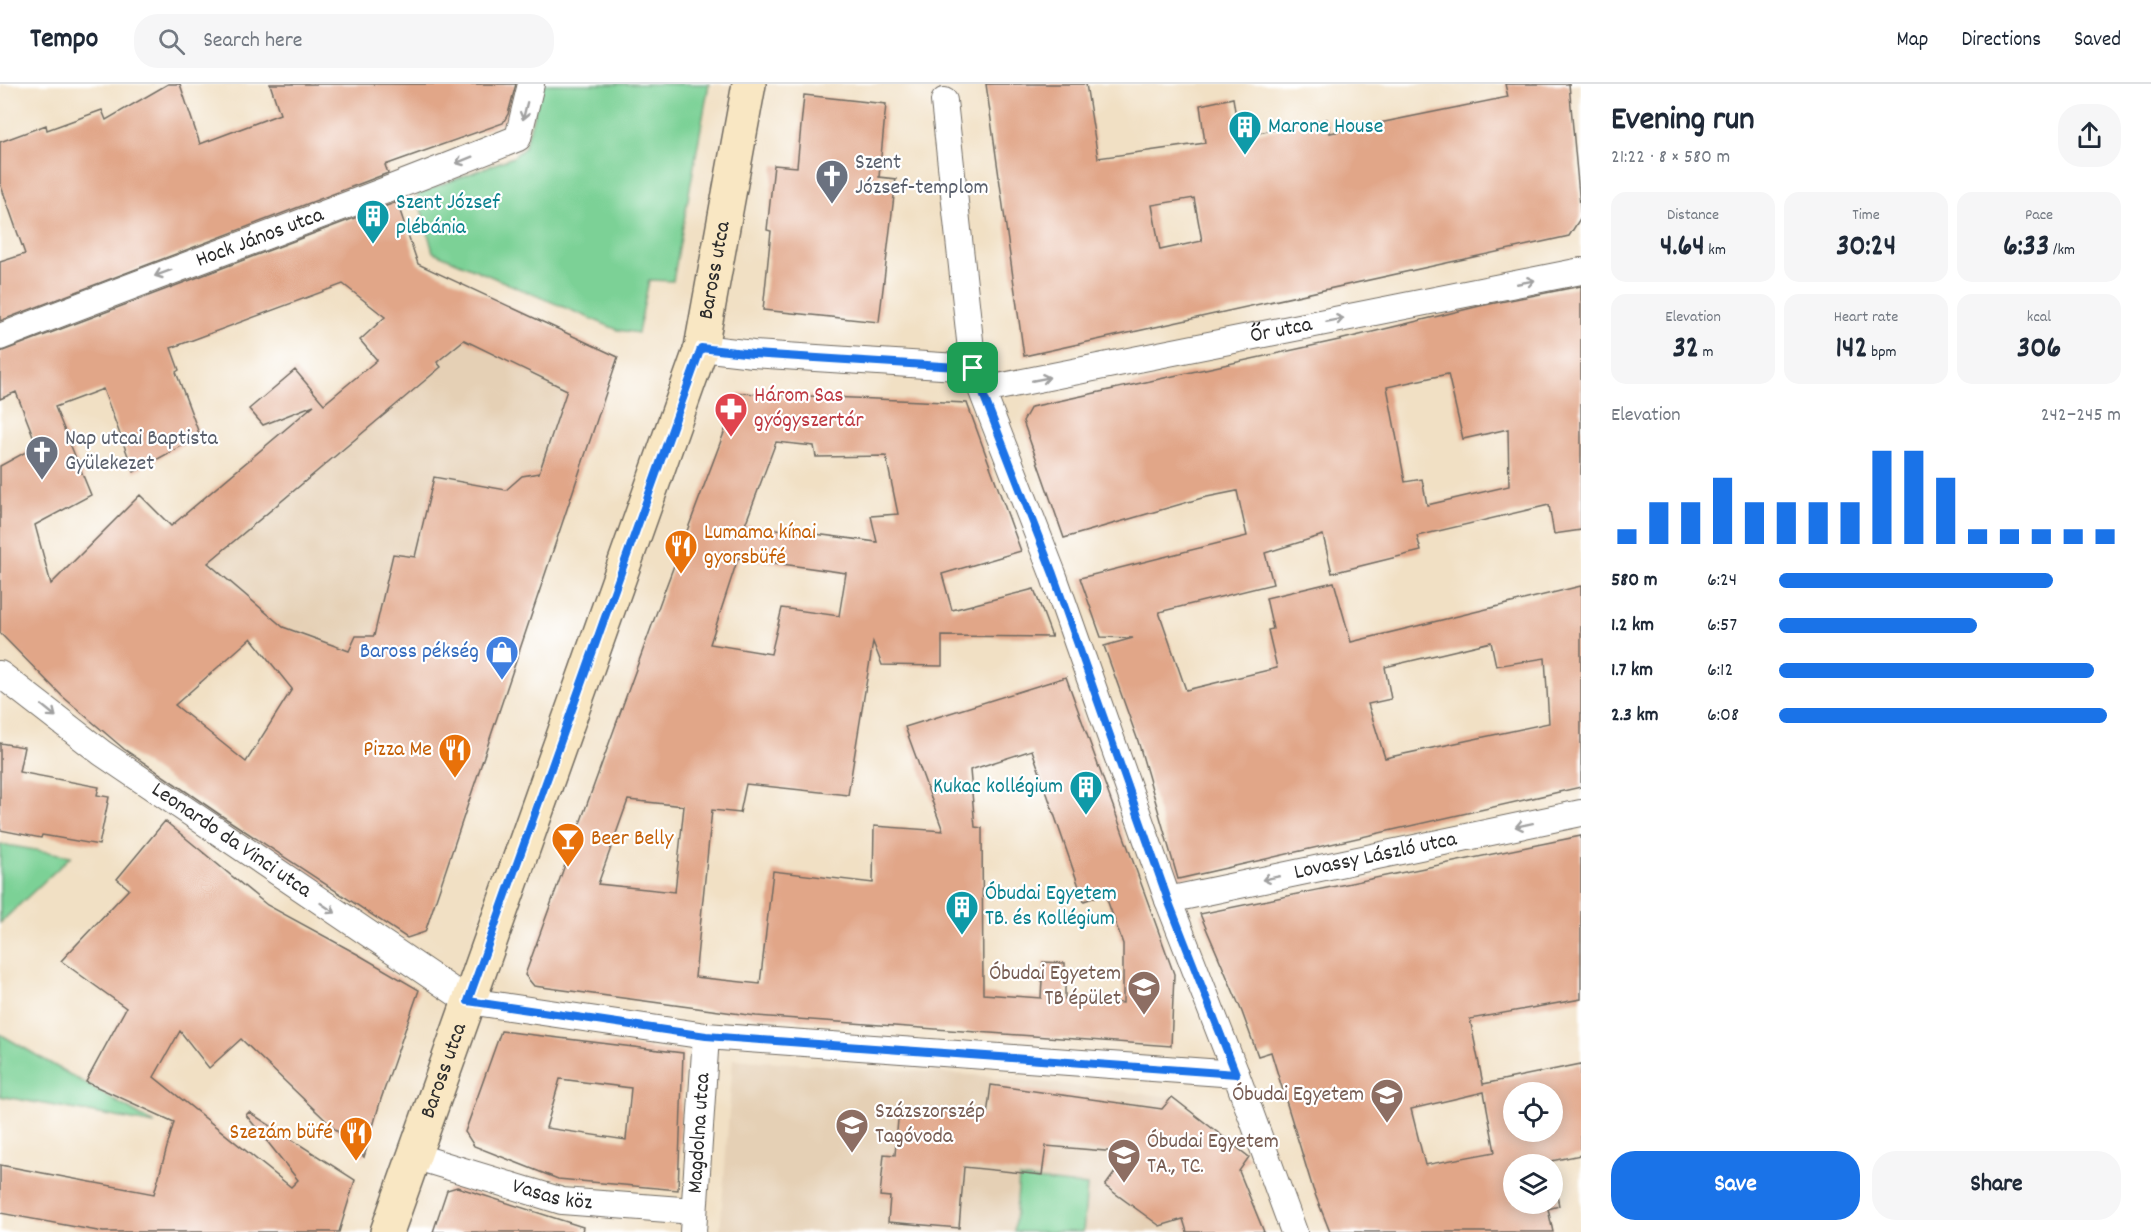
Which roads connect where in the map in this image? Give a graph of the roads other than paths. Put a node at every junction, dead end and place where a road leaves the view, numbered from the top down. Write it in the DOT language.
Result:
graph roads {
  1 [pos="531,84"];
  2 [pos="748,84"];
  3 [pos="944,101"];
  4 [pos="1581,271"];
  5 [pos="0,336"];
  6 [pos="701,348"];
  7 [pos="978,379"];
  8 [pos="1,672"];
  9 [pos="1581,813"];
  10 [pos="1168,900"];
  11 [pos="468,1001"];
  12 [pos="706,1036"];
  13 [pos="1236,1074"];
  14 [pos="414,1156"];
  15 [pos="694,1221"];
  16 [pos="387,1232"];
  17 [pos="1294,1232"];
  1 -- 5 [label="street, Hock János utca, one-way"];
  2 -- 6 [label="street, Baross utca"];
  3 -- 7 [label="street"];
  7 -- 4 [label="street, Őr utca, one-way"];
  6 -- 7 [label="street, Őr utca"];
  6 -- 11 [label="street, Baross utca"];
  7 -- 10 [label="street"];
  8 -- 11 [label="street, Leonardo da Vinci utca, one-way"];
  9 -- 10 [label="street, Lovassy László utca, one-way"];
  10 -- 13 [label="street"];
  11 -- 12 [label="street"];
  11 -- 14 [label="street, Baross utca"];
  12 -- 13 [label="street"];
  12 -- 15 [label="street, Magdolna utca"];
  13 -- 17 [label="street"];
  14 -- 15 [label="street, Vasas köz"];
  14 -- 16 [label="street, Baross utca"];
}
